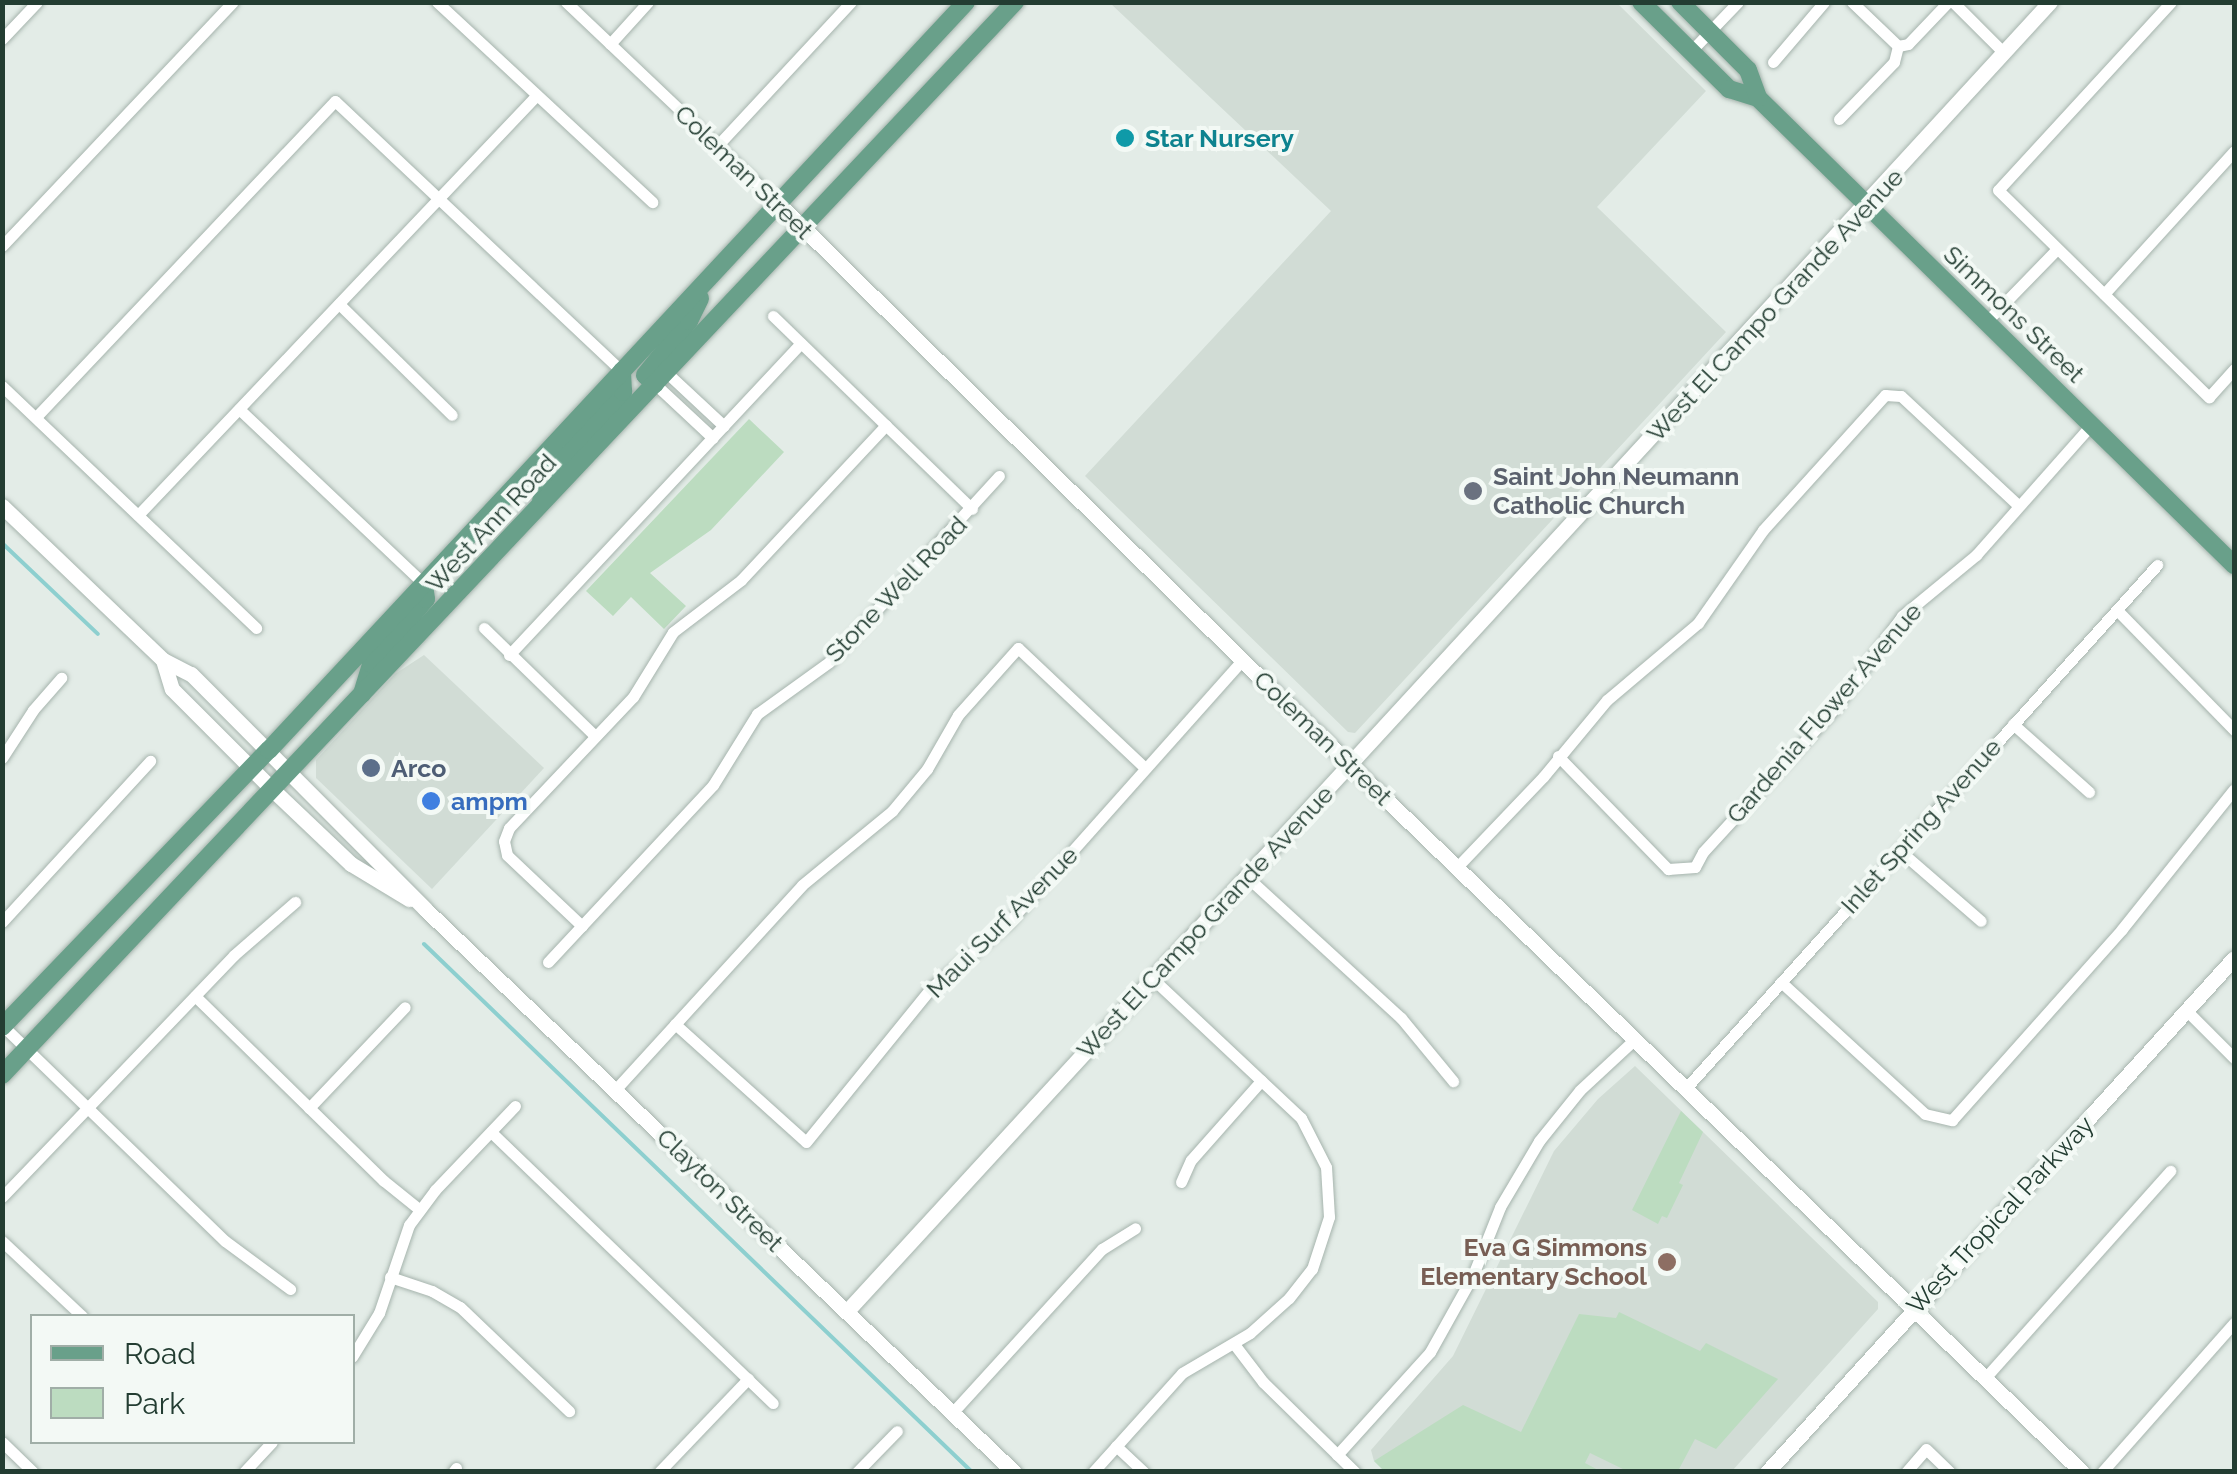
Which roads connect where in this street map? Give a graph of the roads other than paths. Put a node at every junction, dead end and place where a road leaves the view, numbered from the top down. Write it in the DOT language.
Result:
graph roads {
  1 [pos="37,2"];
  2 [pos="437,2"];
  3 [pos="566,2"];
  4 [pos="648,2"];
  5 [pos="851,2"];
  6 [pos="966,2"];
  7 [pos="1014,2"];
  8 [pos="1641,2"];
  9 [pos="1680,2"];
  10 [pos="1738,2"];
  11 [pos="1824,2"];
  12 [pos="1852,2"];
  13 [pos="1950,2"];
  14 [pos="2050,2"];
  15 [pos="2171,2"];
  16 [pos="233,3"];
  17 [pos="1710,32"];
  18 [pos="2,39"];
  19 [pos="610,44"];
  20 [pos="1898,46"];
  21 [pos="1691,51"];
  22 [pos="2004,53"];
  23 [pos="1773,62"];
  24 [pos="535,97"];
  25 [pos="1758,98"];
  26 [pos="1839,119"];
  27 [pos="717,146"];
  28 [pos="2234,150"];
  29 [pos="438,200"];
  30 [pos="652,202"];
  31 [pos="779,204"];
  32 [pos="1868,205"];
  33 [pos="802,226"];
  34 [pos="2,246"];
  35 [pos="2058,249"];
  36 [pos="712,276"];
  37 [pos="2104,294"];
  38 [pos="339,304"];
  39 [pos="773,316"];
  40 [pos="1986,322"];
  41 [pos="801,343"];
  42 [pos="2234,369"];
  43 [pos="622,372"];
  44 [pos="661,378"];
  45 [pos="2,386"];
  46 [pos="239,409"];
  47 [pos="452,415"];
  48 [pos="36,417"];
  49 [pos="886,425"];
  50 [pos="2091,425"];
  51 [pos="724,426"];
  52 [pos="713,438"];
  53 [pos="999,476"];
  54 [pos="2018,504"];
  55 [pos="2,506"];
  56 [pos="972,509"];
  57 [pos="538,510"];
  58 [pos="138,516"];
  59 [pos="2158,565"];
  60 [pos="2234,566"];
  61 [pos="424,584"];
  62 [pos="2117,610"];
  63 [pos="256,628"];
  64 [pos="484,628"];
  65 [pos="509,655"];
  66 [pos="163,660"];
  67 [pos="1242,660"];
  68 [pos="61,678"];
  69 [pos="361,700"];
  70 [pos="2014,724"];
  71 [pos="2234,730"];
  72 [pos="596,736"];
  73 [pos="269,750"];
  74 [pos="1558,756"];
  75 [pos="2,758"];
  76 [pos="150,761"];
  77 [pos="1351,764"];
  78 [pos="1144,767"];
  79 [pos="252,768"];
  80 [pos="291,773"];
  81 [pos="2234,789"];
  82 [pos="274,791"];
  83 [pos="2089,792"];
  84 [pos="367,847"];
  85 [pos="1898,850"];
  86 [pos="351,864"];
  87 [pos="1458,866"];
  88 [pos="1247,877"];
  89 [pos="295,902"];
  90 [pos="425,909"];
  91 [pos="1980,921"];
  92 [pos="2,922"];
  93 [pos="582,926"];
  94 [pos="2234,958"];
  95 [pos="548,962"];
  96 [pos="1153,979"];
  97 [pos="1781,982"];
  98 [pos="194,996"];
  99 [pos="405,1006"];
  100 [pos="2187,1012"];
  101 [pos="676,1024"];
  102 [pos="3,1026"];
  103 [pos="1635,1038"];
  104 [pos="27,1050"];
  105 [pos="2234,1058"];
  106 [pos="2,1076"];
  107 [pos="1261,1081"];
  108 [pos="1454,1081"];
  109 [pos="1686,1088"];
  110 [pos="615,1090"];
  111 [pos="515,1106"];
  112 [pos="87,1108"];
  113 [pos="310,1108"];
  114 [pos="490,1132"];
  115 [pos="2170,1171"];
  116 [pos="1180,1182"];
  117 [pos="2,1197"];
  118 [pos="420,1210"];
  119 [pos="1135,1228"];
  120 [pos="2,1241"];
  121 [pos="390,1277"];
  122 [pos="290,1289"];
  123 [pos="1914,1308"];
  124 [pos="847,1311"];
  125 [pos="80,1314"];
  126 [pos="2234,1323"];
  127 [pos="1234,1344"];
  128 [pos="355,1353"];
  129 [pos="1985,1378"];
  130 [pos="748,1379"];
  131 [pos="773,1403"];
  132 [pos="569,1411"];
  133 [pos="953,1412"];
  134 [pos="896,1431"];
  135 [pos="2,1442"];
  136 [pos="270,1444"];
  137 [pos="1116,1446"];
  138 [pos="1338,1455"];
  139 [pos="24,1468"];
  140 [pos="244,1472"];
  141 [pos="660,1472"];
  142 [pos="857,1472"];
  143 [pos="1014,1472"];
  144 [pos="1093,1472"];
  145 [pos="1144,1472"];
  146 [pos="1355,1472"];
  147 [pos="1767,1472"];
  148 [pos="1906,1472"];
  149 [pos="1950,1472"];
  150 [pos="2082,1472"];
  151 [pos="2102,1472"];
  1 -- 18 [label="street"];
  2 -- 24 [label="street"];
  3 -- 19 [label="street, Coleman Street"];
  4 -- 19 [label="street"];
  5 -- 27 [label="street"];
  6 -- 31 [label="main road, West Ann Road"];
  7 -- 33 [label="main road, West Ann Road"];
  8 -- 21 [label="main road, Simmons Street"];
  9 -- 17 [label="main road, Simmons Street"];
  10 -- 17 [label="street"];
  11 -- 23 [label="street"];
  12 -- 20 [label="street"];
  13 -- 20 [label="street"];
  13 -- 22 [label="street"];
  14 -- 22 [label="street, West El Campo Grande Avenue"];
  15 -- 35 [label="street"];
  16 -- 34 [label="street"];
  17 -- 21 [label="street"];
  17 -- 25 [label="main road, Simmons Street"];
  19 -- 27 [label="street, Coleman Street"];
  20 -- 26 [label="street"];
  21 -- 25 [label="main road, Simmons Street"];
  22 -- 32 [label="street, West El Campo Grande Avenue"];
  24 -- 29 [label="street"];
  24 -- 30 [label="street"];
  25 -- 32 [label="main road, Simmons Street"];
  27 -- 31 [label="street, Coleman Street"];
  28 -- 37 [label="street"];
  29 -- 38 [label="street"];
  29 -- 43 [label="street"];
  29 -- 48 [label="street"];
  31 -- 33 [label="street, Coleman Street"];
  31 -- 36 [label="main road, West Ann Road"];
  32 -- 40 [label="main road, Simmons Street"];
  32 -- 77 [label="street, West El Campo Grande Avenue"];
  33 -- 44 [label="main road, West Ann Road"];
  33 -- 67 [label="street, Coleman Street"];
  35 -- 37 [label="street"];
  35 -- 40 [label="street"];
  36 -- 43 [label="main road, West Ann Road"];
  36 -- 44 [label="main road"];
  37 -- 42 [label="street"];
  38 -- 46 [label="street"];
  38 -- 47 [label="street"];
  39 -- 41 [label="street"];
  40 -- 50 [label="main road, Simmons Street"];
  41 -- 49 [label="street"];
  41 -- 51 [label="street"];
  43 -- 57 [label="main road"];
  43 -- 61 [label="main road, West Ann Road"];
  44 -- 51 [label="street"];
  44 -- 52 [label="street"];
  44 -- 57 [label="main road, West Ann Road"];
  45 -- 48 [label="street"];
  46 -- 58 [label="street"];
  46 -- 61 [label="street"];
  48 -- 58 [label="street"];
  49 -- 56 [label="street"];
  49 -- 72 [label="street"];
  50 -- 54 [label="street, Gardenia Flower Avenue"];
  50 -- 60 [label="main road, Simmons Street"];
  51 -- 52 [label="street"];
  52 -- 65 [label="street"];
  53 -- 56 [label="street, Stone Well Road"];
  54 -- 74 [label="street"];
  54 -- 74 [label="street, Gardenia Flower Avenue"];
  55 -- 66 [label="street, Clayton Street"];
  56 -- 93 [label="street, Stone Well Road"];
  57 -- 69 [label="main road, West Ann Road"];
  58 -- 63 [label="street"];
  59 -- 62 [label="street, Inlet Spring Avenue"];
  61 -- 69 [label="main road"];
  61 -- 73 [label="main road, West Ann Road"];
  62 -- 70 [label="street, Inlet Spring Avenue"];
  62 -- 71 [label="street"];
  64 -- 65 [label="street"];
  65 -- 72 [label="street"];
  66 -- 73 [label="street, Clayton Street"];
  66 -- 79 [label="street, Clayton Street"];
  67 -- 77 [label="street, Coleman Street"];
  67 -- 78 [label="street, Maui Surf Avenue"];
  68 -- 75 [label="street"];
  69 -- 80 [label="main road, West Ann Road"];
  70 -- 83 [label="street"];
  70 -- 85 [label="street, Inlet Spring Avenue"];
  72 -- 93 [label="street"];
  73 -- 79 [label="main road, West Ann Road"];
  73 -- 80 [label="street, Clayton Street"];
  74 -- 87 [label="street"];
  76 -- 92 [label="street"];
  77 -- 87 [label="street, Coleman Street"];
  77 -- 88 [label="street, West El Campo Grande Avenue"];
  78 -- 101 [label="street, Maui Surf Avenue"];
  78 -- 101 [label="street"];
  79 -- 82 [label="street, Clayton Street"];
  79 -- 102 [label="main road, West Ann Road"];
  80 -- 82 [label="main road, West Ann Road"];
  80 -- 84 [label="street, Clayton Street"];
  81 -- 97 [label="street"];
  82 -- 86 [label="street, Clayton Street"];
  82 -- 104 [label="main road, West Ann Road"];
  84 -- 86 [label="street"];
  84 -- 90 [label="street, Clayton Street"];
  85 -- 91 [label="street"];
  85 -- 97 [label="street, Inlet Spring Avenue"];
  86 -- 90 [label="street, Clayton Street"];
  87 -- 103 [label="street, Coleman Street"];
  88 -- 96 [label="street, West El Campo Grande Avenue"];
  88 -- 108 [label="street"];
  89 -- 98 [label="street"];
  90 -- 110 [label="street, Clayton Street"];
  93 -- 95 [label="street, Stone Well Road"];
  94 -- 100 [label="street, West Tropical Parkway"];
  96 -- 107 [label="street"];
  96 -- 124 [label="street, West El Campo Grande Avenue"];
  97 -- 109 [label="street, Inlet Spring Avenue"];
  98 -- 112 [label="street"];
  98 -- 113 [label="street"];
  99 -- 113 [label="street"];
  100 -- 105 [label="street"];
  100 -- 123 [label="street, West Tropical Parkway"];
  101 -- 110 [label="street"];
  102 -- 104 [label="street"];
  103 -- 109 [label="street, Coleman Street"];
  103 -- 138 [label="street"];
  104 -- 106 [label="main road, West Ann Road"];
  104 -- 112 [label="street"];
  107 -- 116 [label="street"];
  107 -- 127 [label="street"];
  109 -- 123 [label="street, Coleman Street"];
  110 -- 124 [label="street, Clayton Street"];
  111 -- 114 [label="street"];
  112 -- 117 [label="street"];
  112 -- 122 [label="street"];
  113 -- 118 [label="street"];
  114 -- 118 [label="street"];
  114 -- 130 [label="street"];
  115 -- 129 [label="street"];
  118 -- 121 [label="street"];
  119 -- 133 [label="street"];
  120 -- 125 [label="street"];
  121 -- 128 [label="street"];
  121 -- 132 [label="street"];
  123 -- 129 [label="street, Coleman Street"];
  123 -- 147 [label="street, West Tropical Parkway"];
  124 -- 133 [label="street, Clayton Street"];
  126 -- 151 [label="street"];
  127 -- 137 [label="street"];
  127 -- 138 [label="street"];
  129 -- 150 [label="street, Coleman Street"];
  130 -- 131 [label="street"];
  130 -- 141 [label="street"];
  133 -- 143 [label="street, Clayton Street"];
  134 -- 142 [label="street"];
  135 -- 139 [label="street"];
  136 -- 140 [label="street"];
  137 -- 144 [label="street"];
  137 -- 145 [label="street"];
  138 -- 146 [label="street"];
  148 -- 149 [label="street"];
}
